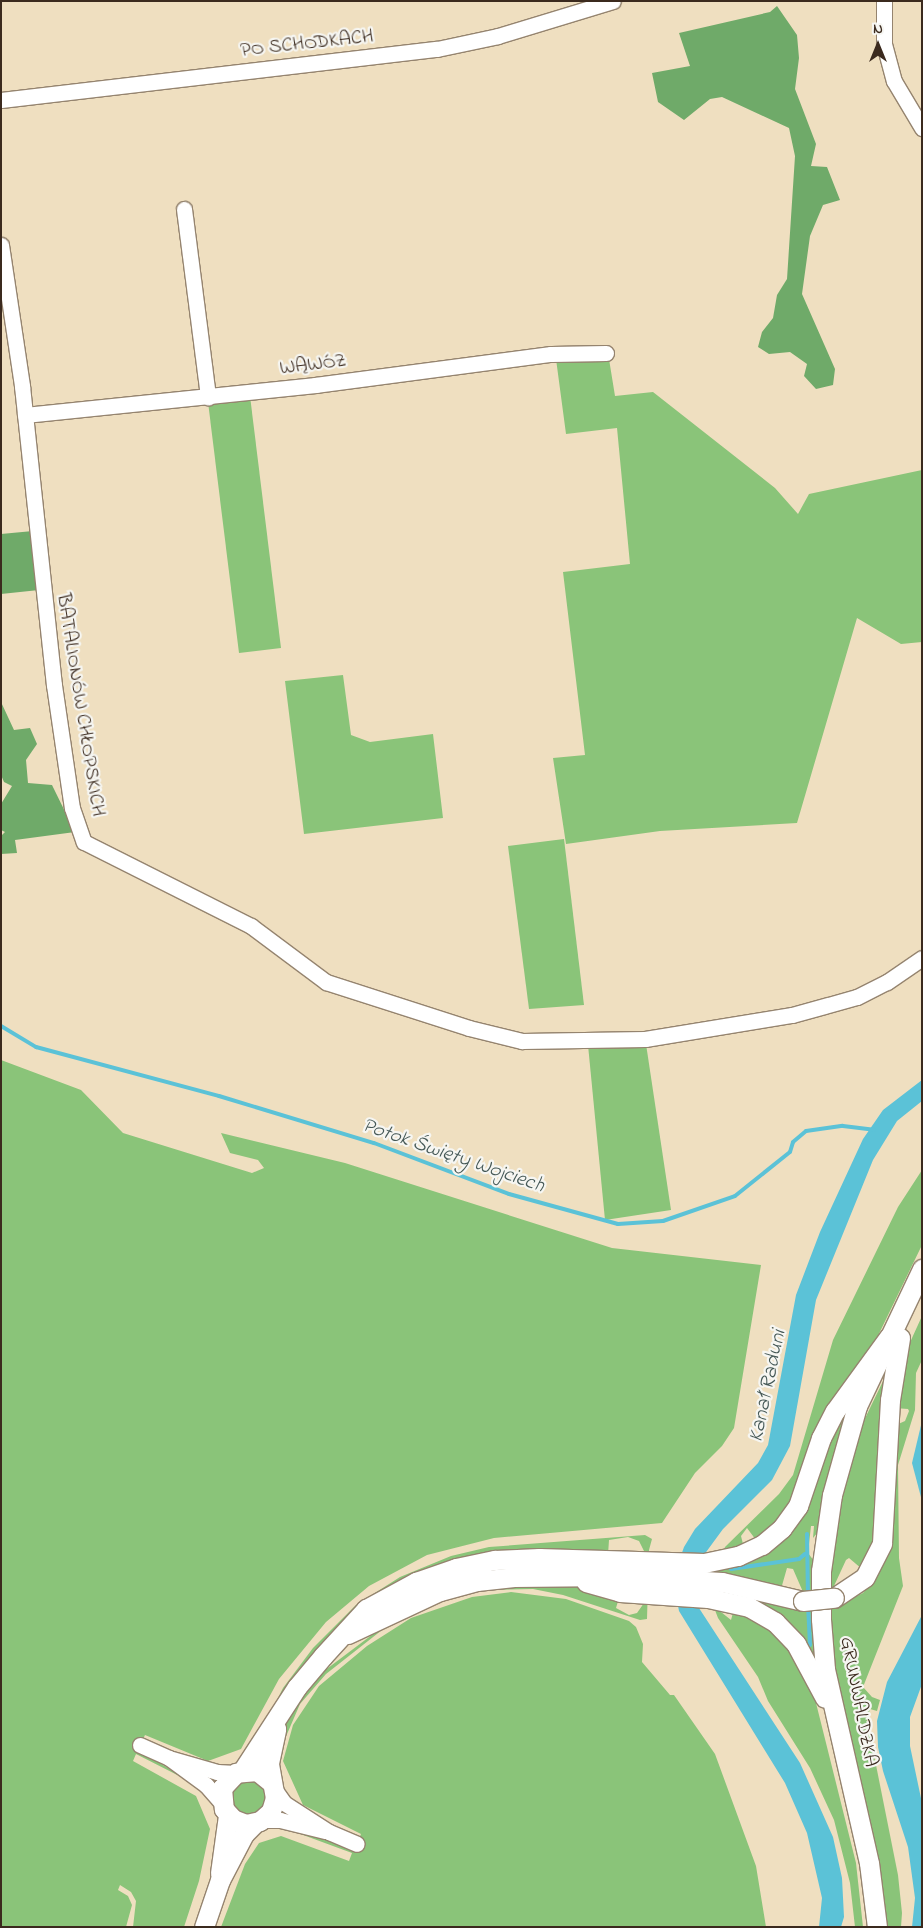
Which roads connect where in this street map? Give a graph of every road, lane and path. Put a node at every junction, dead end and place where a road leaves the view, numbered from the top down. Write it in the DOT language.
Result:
graph roads {
  1 [pos="613,1"];
  2 [pos="884,1"];
  3 [pos="1,100"];
  4 [pos="922,128"];
  5 [pos="184,209"];
  6 [pos="1,245"];
  7 [pos="606,353"];
  8 [pos="208,397"];
  9 [pos="24,415"];
  10 [pos="922,958"];
  11 [pos="922,1269"];
  12 [pos="922,1294"];
  13 [pos="895,1338"];
  14 [pos="663,1579"];
  15 [pos="722,1591"];
  16 [pos="343,1636"];
  17 [pos="834,1714"];
  18 [pos="277,1721"];
  19 [pos="140,1745"];
  20 [pos="169,1758"];
  21 [pos="239,1771"];
  22 [pos="273,1787"];
  23 [pos="224,1809"];
  24 [pos="258,1822"];
  25 [pos="329,1832"];
  26 [pos="357,1844"];
  27 [pos="220,1880"];
  28 [pos="204,1927"];
  29 [pos="877,1927"];
  1 -- 3 [label="street, PO SCHODKACH"];
  2 -- 4 [label="street"];
  5 -- 8 [label="street"];
  6 -- 9 [label="street, BATALIONÓW CHŁOPSKICH"];
  7 -- 8 [label="street, WĄWÓZ"];
  8 -- 9 [label="street, WĄWÓZ"];
  9 -- 10 [label="street, BATALIONÓW CHŁOPSKICH"];
  11 -- 13 [label="main road, GRUNWALDZKA"];
  12 -- 13 [label="main road, GRUNWALDZKA"];
  13 -- 14 [label="main road"];
  13 -- 15 [label="main road, bridge"];
  13 -- 17 [label="main road, GRUNWALDZKA"];
  14 -- 15 [label="main road"];
  14 -- 16 [label="main road"];
  14 -- 16 [label="main road"];
  15 -- 17 [label="main road"];
  16 -- 18 [label="main road"];
  17 -- 29 [label="main road, GRUNWALDZKA"];
  18 -- 21 [label="main road"];
  18 -- 22 [label="main road"];
  19 -- 20 [label="street"];
  20 -- 21 [label="street"];
  20 -- 23 [label="street"];
  21 -- 22 [label="main road"];
  21 -- 23 [label="main road"];
  22 -- 24 [label="main road"];
  22 -- 25 [label="street"];
  23 -- 24 [label="main road"];
  23 -- 27 [label="main road"];
  24 -- 25 [label="street"];
  24 -- 27 [label="main road"];
  25 -- 26 [label="street"];
  27 -- 28 [label="main road"];
}
